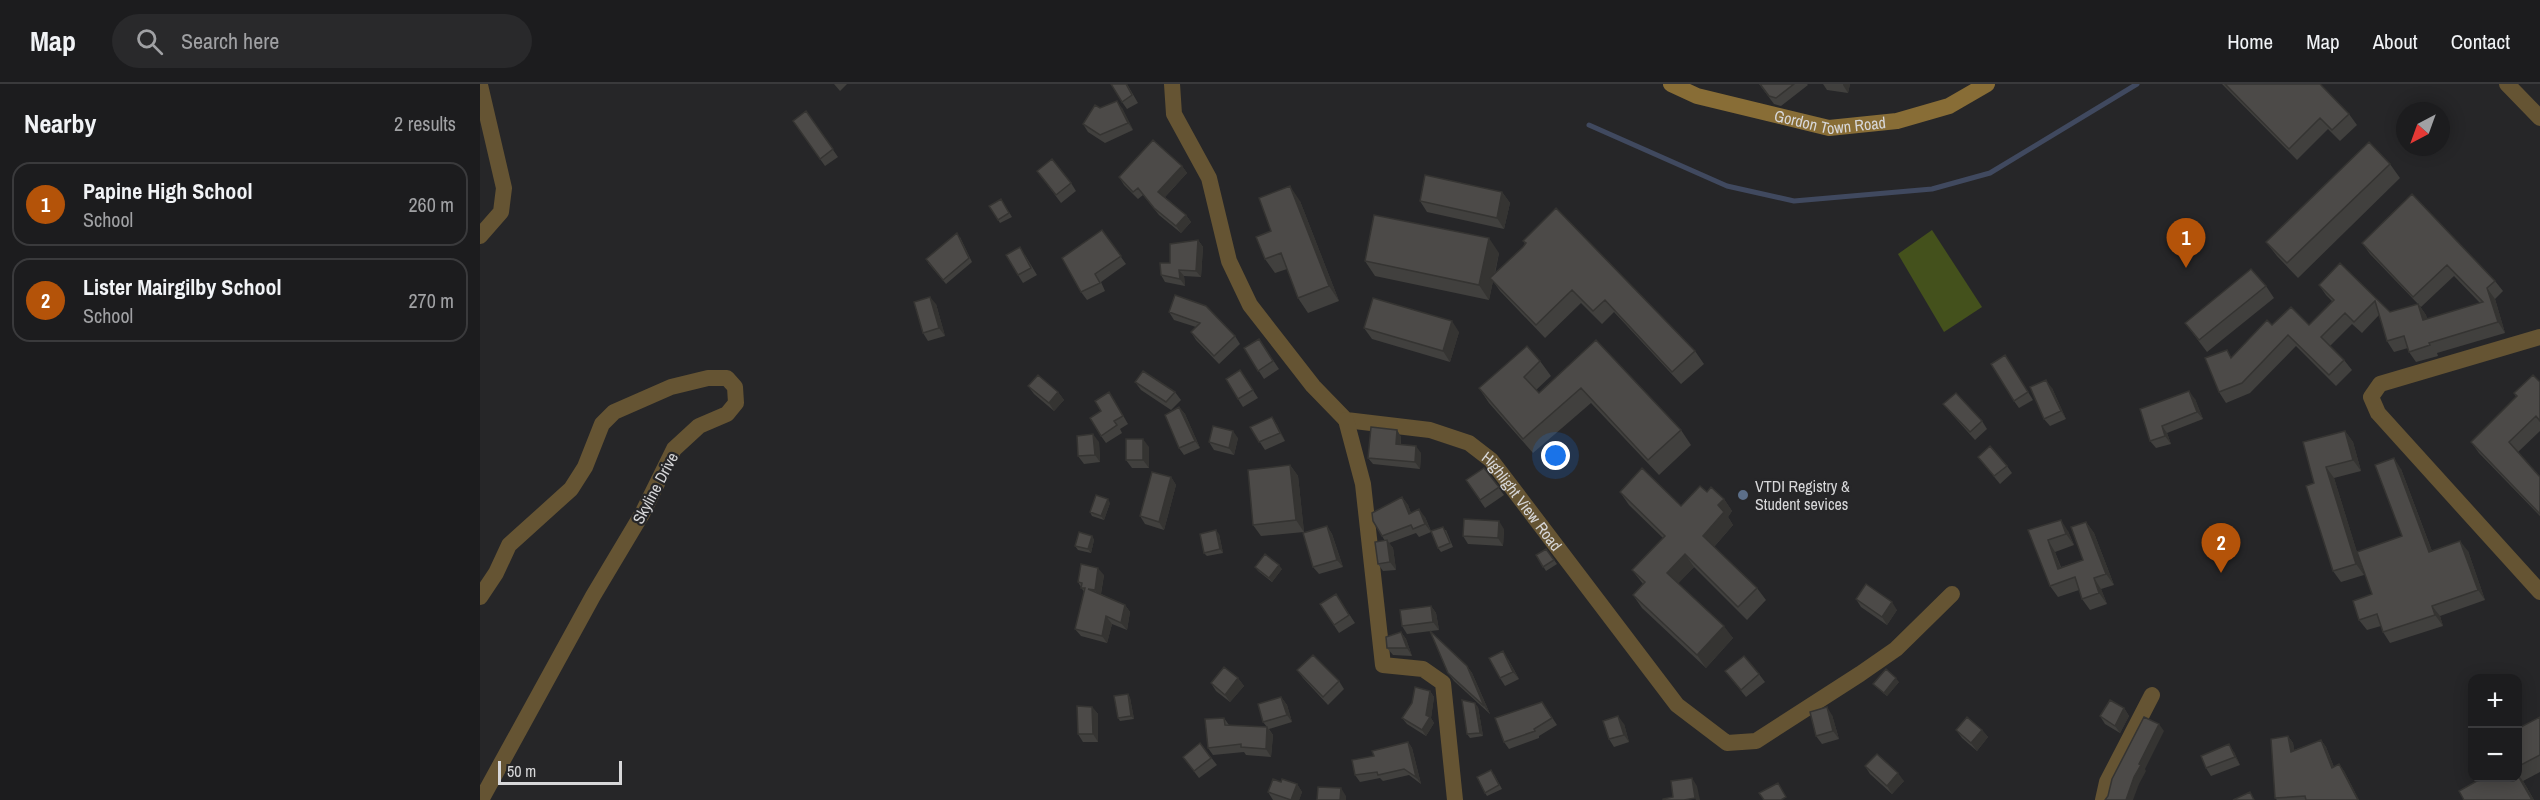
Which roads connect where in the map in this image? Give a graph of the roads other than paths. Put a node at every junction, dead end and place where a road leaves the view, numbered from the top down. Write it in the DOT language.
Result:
graph roads {
  1 [pos="1172,84"];
  2 [pos="1671,84"];
  3 [pos="1987,84"];
  4 [pos="2507,84"];
  5 [pos="480,85"];
  6 [pos="2540,118"];
  7 [pos="480,236"];
  8 [pos="2540,337"];
  9 [pos="1346,420"];
  10 [pos="2540,592"];
  11 [pos="1952,594"];
  12 [pos="480,597"];
  13 [pos="2152,695"];
  14 [pos="482,800"];
  15 [pos="1455,800"];
  16 [pos="2103,800"];
  1 -- 9 [label="street"];
  2 -- 3 [label="main road, Gordon Town Road"];
  4 -- 6 [label="street"];
  5 -- 7 [label="street"];
  8 -- 10 [label="street"];
  9 -- 11 [label="street, Highlight View Road"];
  9 -- 15 [label="street"];
  12 -- 14 [label="street, Skyline Drive"];
  13 -- 16 [label="street"];
}
